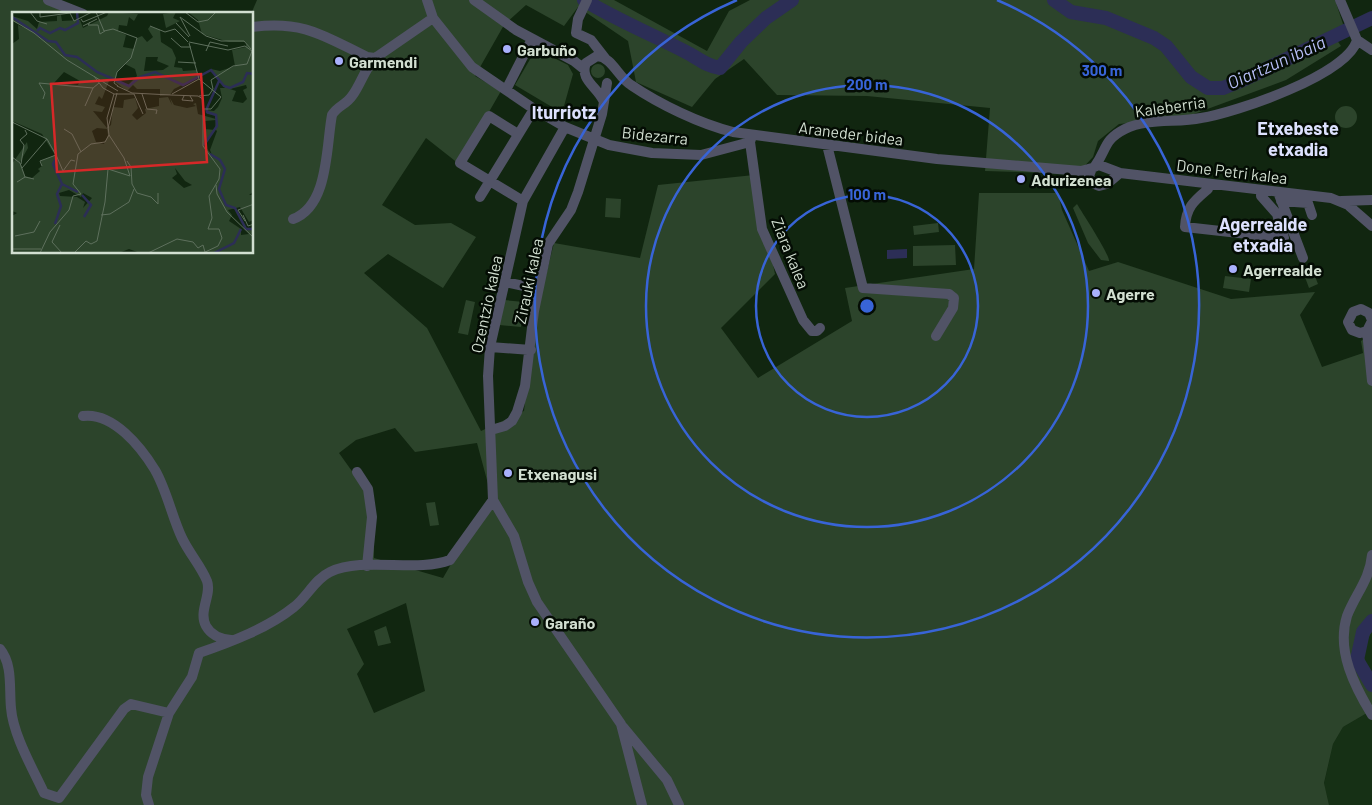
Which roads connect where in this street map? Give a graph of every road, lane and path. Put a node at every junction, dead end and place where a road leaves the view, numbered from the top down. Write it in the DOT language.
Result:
graph roads {
  1 [pos="48,0"];
  2 [pos="427,0"];
  3 [pos="474,0"];
  4 [pos="587,0"];
  5 [pos="1341,4"];
  6 [pos="78,12"];
  7 [pos="432,18"];
  8 [pos="254,27"];
  9 [pos="532,39"];
  10 [pos="1357,40"];
  11 [pos="595,44"];
  12 [pos="1372,50"];
  13 [pos="556,52"];
  14 [pos="375,58"];
  15 [pos="591,58"];
  16 [pos="605,58"];
  17 [pos="613,67"];
  18 [pos="584,68"];
  19 [pos="608,82"];
  20 [pos="628,84"];
  21 [pos="593,85"];
  22 [pos="506,90"];
  23 [pos="604,102"];
  24 [pos="534,109"];
  25 [pos="565,126"];
  26 [pos="518,134"];
  27 [pos="594,139"];
  28 [pos="751,139"];
  29 [pos="827,145"];
  30 [pos="1095,167"];
  31 [pos="1120,173"];
  32 [pos="1110,180"];
  33 [pos="490,181"];
  34 [pos="1209,184"];
  35 [pos="1261,190"];
  36 [pos="480,197"];
  37 [pos="1279,197"];
  38 [pos="1372,200"];
  39 [pos="523,201"];
  40 [pos="1341,201"];
  41 [pos="1312,215"];
  42 [pos="293,218"];
  43 [pos="1372,226"];
  44 [pos="1303,258"];
  45 [pos="505,282"];
  46 [pos="538,289"];
  47 [pos="1371,320"];
  48 [pos="820,328"];
  49 [pos="936,336"];
  50 [pos="490,347"];
  51 [pos="531,350"];
  52 [pos="1372,381"];
  53 [pos="83,416"];
  54 [pos="491,430"];
  55 [pos="357,472"];
  56 [pos="494,500"];
  57 [pos="1372,555"];
  58 [pos="367,566"];
  59 [pos="231,640"];
  60 [pos="0,649"];
  61 [pos="169,713"];
  62 [pos="1372,716"];
  63 [pos="621,724"];
  64 [pos="149,805"];
  65 [pos="642,805"];
  66 [pos="679,805"];
  1 -- 6 [label="street"];
  2 -- 7 [label="street, Bidezarra"];
  3 -- 9 [label="street"];
  4 -- 11 [label="street"];
  5 -- 10 [label="street"];
  7 -- 14 [label="street"];
  7 -- 22 [label="street, Bidezarra"];
  8 -- 14 [label="street"];
  9 -- 13 [label="street"];
  9 -- 22 [label="street"];
  10 -- 12 [label="street"];
  10 -- 30 [label="street, Kaleberria"];
  11 -- 15 [label="street"];
  11 -- 16 [label="street"];
  13 -- 15 [label="street"];
  13 -- 18 [label="street"];
  14 -- 42 [label="street"];
  15 -- 16 [label="street"];
  15 -- 18 [label="street"];
  16 -- 17 [label="street"];
  17 -- 19 [label="street"];
  17 -- 20 [label="street, Araneder bidea"];
  18 -- 21 [label="street"];
  19 -- 20 [label="street, Araneder bidea"];
  19 -- 21 [label="street"];
  19 -- 23 [label="street, Zirauki kalea"];
  20 -- 28 [label="street, Araneder bidea"];
  21 -- 23 [label="street"];
  22 -- 24 [label="street, Bidezarra"];
  23 -- 27 [label="street, Zirauki kalea"];
  24 -- 25 [label="street, Bidezarra"];
  24 -- 26 [label="street"];
  25 -- 27 [label="street, Bidezarra"];
  25 -- 39 [label="street, Ozentzio kalea"];
  26 -- 33 [label="street"];
  26 -- 33 [label="street"];
  27 -- 28 [label="street, Bidezarra"];
  27 -- 46 [label="street, Zirauki kalea"];
  28 -- 29 [label="street, Araneder bidea"];
  28 -- 48 [label="street, Ziara kalea"];
  29 -- 30 [label="street, Araneder bidea"];
  29 -- 49 [label="street"];
  30 -- 31 [label="street, Done Petri kalea"];
  30 -- 32 [label="street"];
  30 -- 32 [label="street"];
  31 -- 32 [label="street"];
  31 -- 34 [label="street, Done Petri kalea"];
  33 -- 36 [label="street"];
  33 -- 39 [label="street"];
  34 -- 35 [label="street, Done Petri kalea"];
  34 -- 35 [label="street"];
  35 -- 37 [label="street, Done Petri kalea"];
  37 -- 40 [label="street, Done Petri kalea"];
  37 -- 41 [label="street"];
  37 -- 44 [label="street"];
  38 -- 40 [label="street, Done Petri kalea"];
  39 -- 45 [label="street, Ozentzio kalea"];
  40 -- 43 [label="street, Done Petri kalea"];
  45 -- 46 [label="street"];
  45 -- 50 [label="street, Ozentzio kalea"];
  46 -- 51 [label="street, Zirauki kalea"];
  47 -- 52 [label="street"];
  50 -- 51 [label="street"];
  50 -- 54 [label="street, Ozentzio kalea"];
  51 -- 54 [label="street, Zirauki kalea"];
  53 -- 59 [label="street"];
  54 -- 56 [label="street, Ozentzio kalea"];
  55 -- 58 [label="street"];
  56 -- 58 [label="street"];
  56 -- 63 [label="street"];
  57 -- 62 [label="street"];
  58 -- 59 [label="street"];
  59 -- 61 [label="street"];
  60 -- 61 [label="street"];
  61 -- 64 [label="street"];
  63 -- 65 [label="street"];
  63 -- 66 [label="street"];
}
